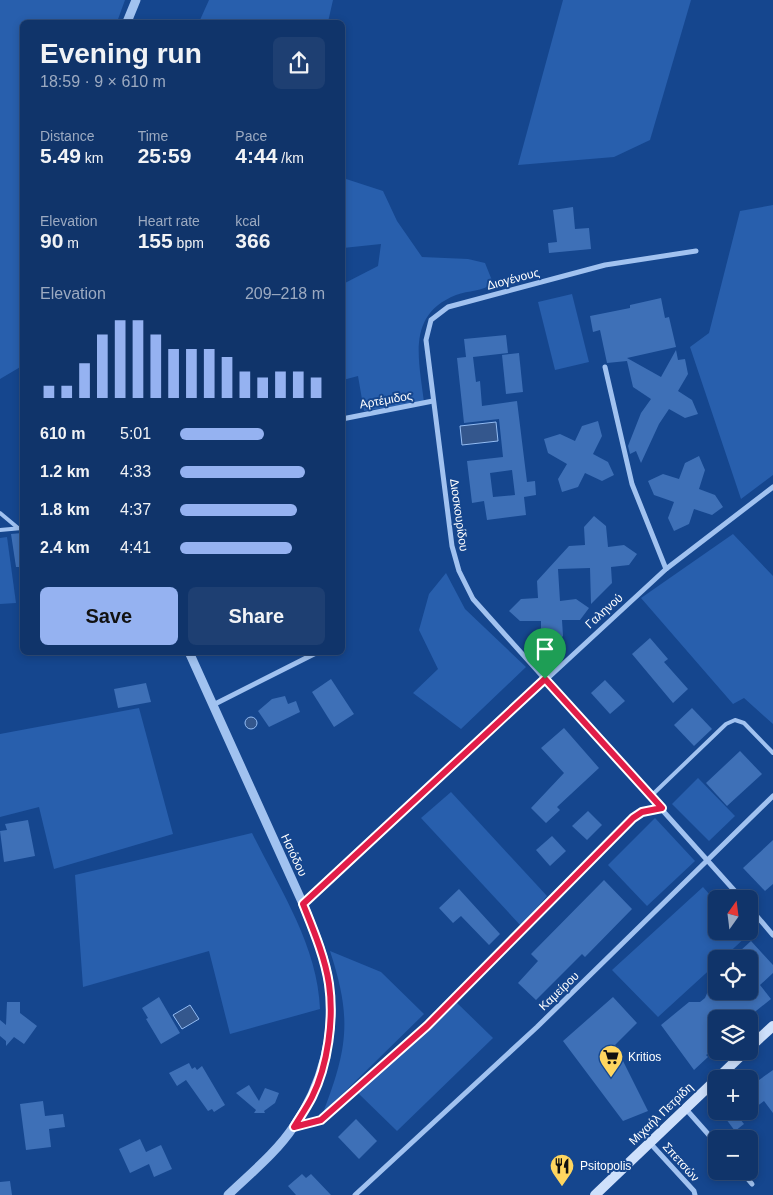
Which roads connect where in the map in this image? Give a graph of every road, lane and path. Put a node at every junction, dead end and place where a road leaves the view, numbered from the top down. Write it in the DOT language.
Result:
graph roads {
  1 [pos="136,0"];
  2 [pos="128,20"];
  3 [pos="696,251"];
  4 [pos="431,320"];
  5 [pos="605,367"];
  6 [pos="433,401"];
  7 [pos="345,418"];
  8 [pos="773,487"];
  9 [pos="0,512"];
  10 [pos="20,528"];
  11 [pos="0,530"];
  12 [pos="666,569"];
  13 [pos="190,655"];
  14 [pos="312,655"];
  15 [pos="545,679"];
  16 [pos="212,705"];
  17 [pos="773,753"];
  18 [pos="651,796"];
  19 [pos="773,796"];
  20 [pos="662,808"];
  21 [pos="708,860"];
  22 [pos="734,890"];
  23 [pos="303,904"];
  24 [pos="758,918"];
  25 [pos="773,935"];
  26 [pos="773,1026"];
  27 [pos="758,1040"];
  28 [pos="736,1060"];
  29 [pos="685,1108"];
  30 [pos="294,1127"];
  31 [pos="708,1134"];
  32 [pos="650,1143"];
  33 [pos="749,1180"];
  34 [pos="752,1184"];
  35 [pos="228,1195"];
  36 [pos="355,1195"];
  37 [pos="595,1195"];
  38 [pos="695,1195"];
  1 -- 2 [label="street"];
  3 -- 4 [label="street, Διογένους"];
  4 -- 6 [label="street, Διοσκουρίδου"];
  5 -- 12 [label="street"];
  6 -- 7 [label="street, Αρτέμιδος"];
  6 -- 15 [label="street, Διοσκουρίδου"];
  8 -- 12 [label="street, Γαληνού"];
  9 -- 10 [label="lane"];
  10 -- 11 [label="lane"];
  12 -- 15 [label="street, Γαληνού"];
  13 -- 16 [label="street, Ησιόδου"];
  14 -- 16 [label="street"];
  15 -- 18 [label="street, Διοσκουρίδου"];
  15 -- 23 [label="street, Γαληνού"];
  16 -- 23 [label="street, Ησιόδου"];
  17 -- 18 [label="lane"];
  18 -- 20 [label="street, Διοσκουρίδου"];
  19 -- 21 [label="street, Καμείρου"];
  20 -- 21 [label="street, Διοσκουρίδου"];
  20 -- 30 [label="street"];
  21 -- 22 [label="street, Διοσκουρίδου"];
  21 -- 36 [label="street, Καμείρου"];
  23 -- 30 [label="street, Ησιόδου"];
  24 -- 25 [label="street"];
  26 -- 27 [label="main road"];
  28 -- 29 [label="main road, Μιχαήλ Πετρίδη"];
  29 -- 31 [label="street"];
  29 -- 32 [label="main road, Μιχαήλ Πετρίδη"];
  30 -- 35 [label="street, Ησιόδου"];
  32 -- 37 [label="main road, Μιχαήλ Πετρίδη"];
  32 -- 38 [label="street, Σπετσών"];
  33 -- 34 [label="street"];
}
